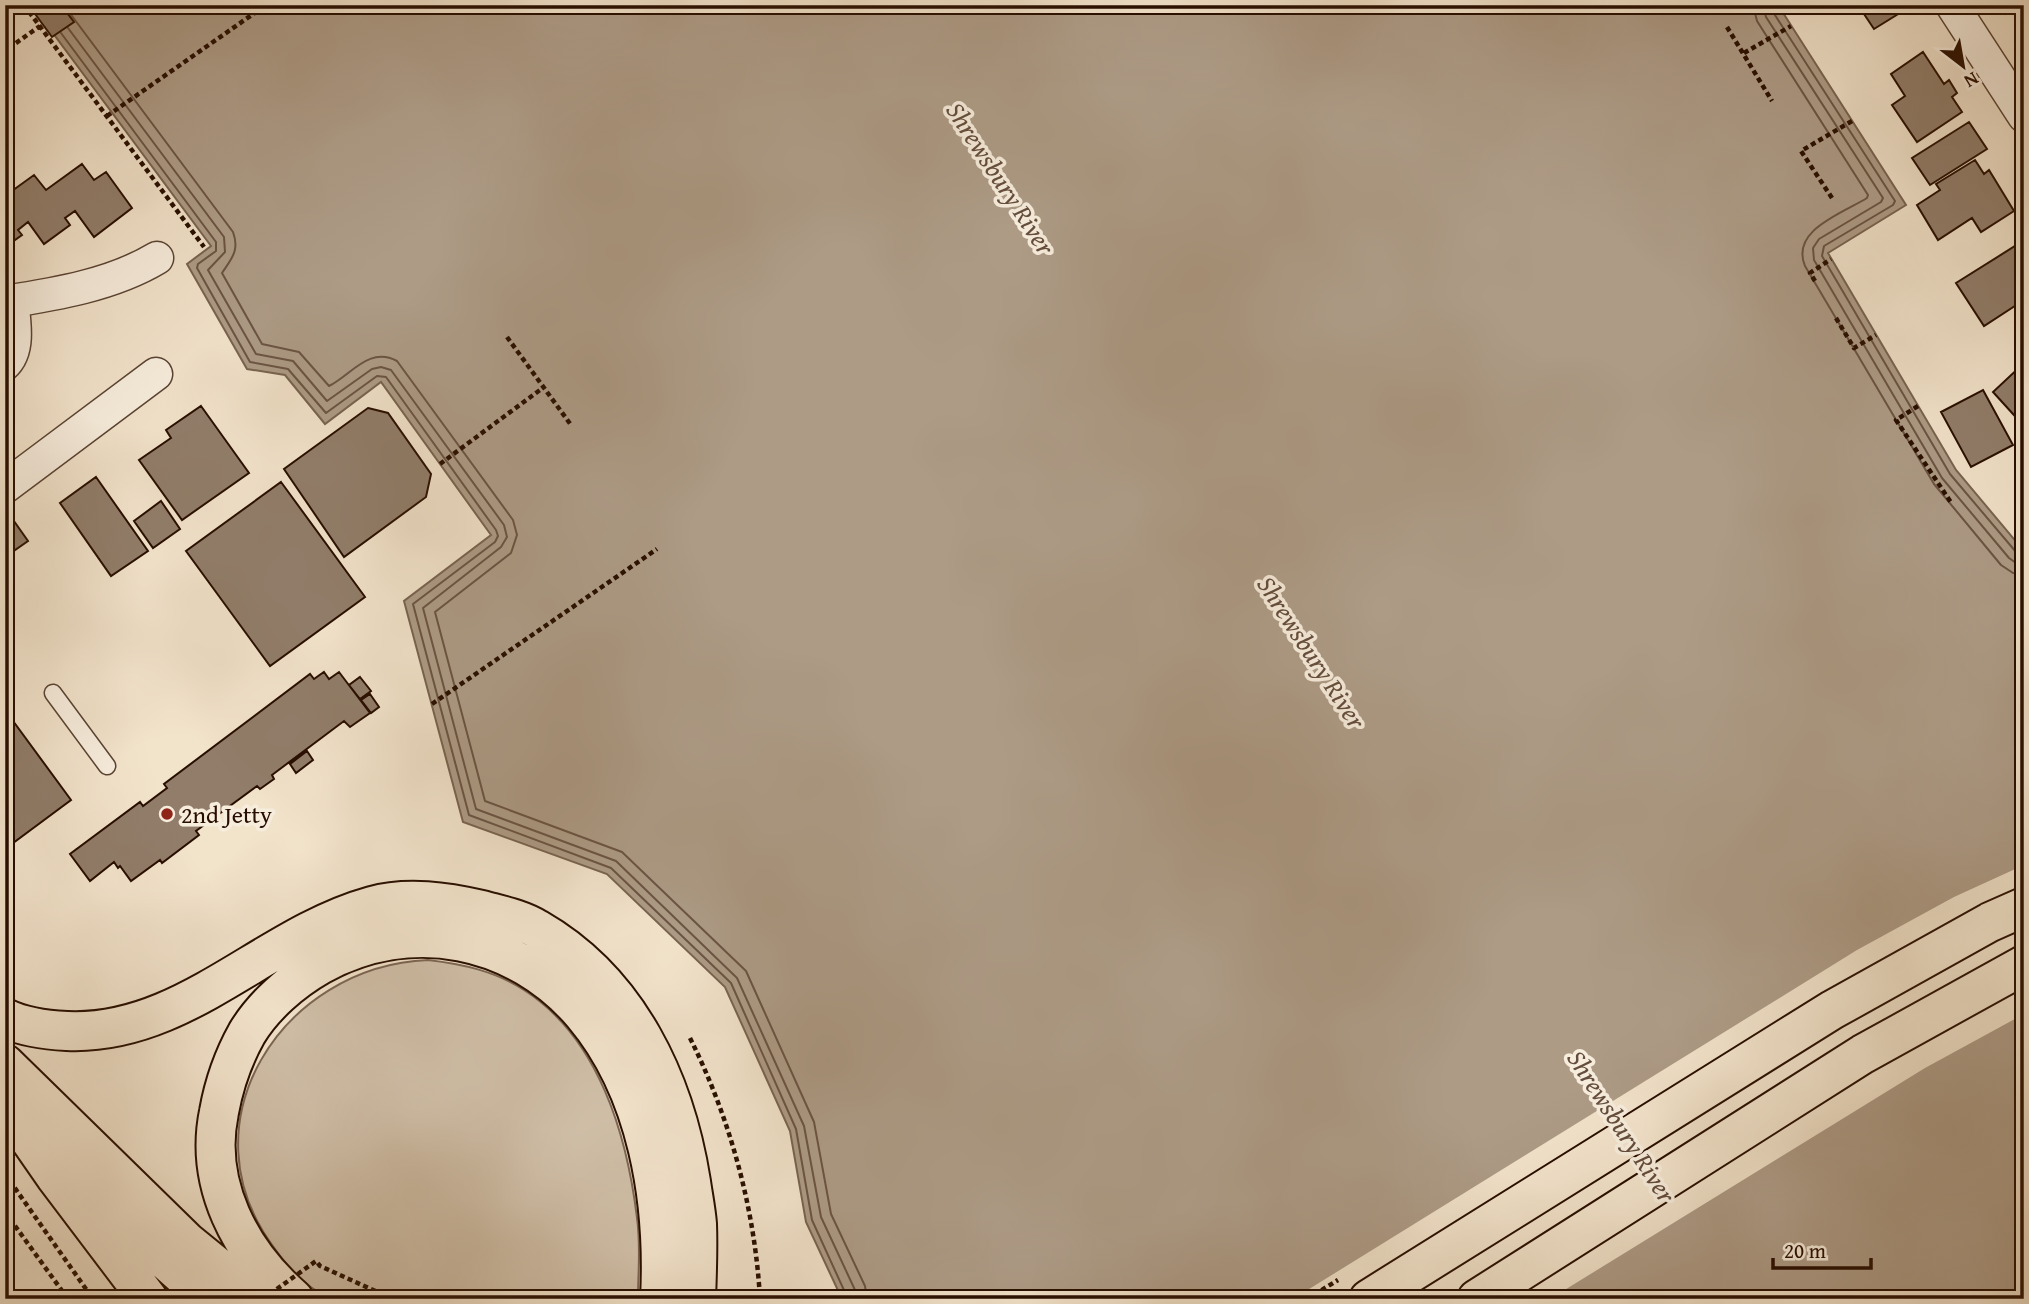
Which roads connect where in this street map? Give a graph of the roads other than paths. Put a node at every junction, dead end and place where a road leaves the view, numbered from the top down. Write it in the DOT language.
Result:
graph roads {
  1 [pos="1952,5"];
  2 [pos="2024,116"];
  3 [pos="157,258"];
  4 [pos="13,301"];
  5 [pos="5,374"];
  6 [pos="156,374"];
  7 [pos="5,487"];
  8 [pos="52,693"];
  9 [pos="107,766"];
  10 [pos="2024,907"];
  11 [pos="2024,964"];
  12 [pos="5,1017"];
  13 [pos="5,1064"];
  14 [pos="5,1072"];
  15 [pos="5,1104"];
  16 [pos="148,1299"];
  17 [pos="209,1299"];
  18 [pos="257,1299"];
  19 [pos="294,1299"];
  20 [pos="660,1299"];
  21 [pos="696,1299"];
  22 [pos="1369,1299"];
  23 [pos="1477,1299"];
  1 -- 2 [label="street"];
  3 -- 4 [label="street"];
  4 -- 5 [label="lane"];
  6 -- 7 [label="street"];
  8 -- 9 [label="lane"];
  10 -- 22 [label="highway"];
  11 -- 23 [label="highway"];
  12 -- 21 [label="highway"];
  13 -- 18 [label="highway"];
  14 -- 17 [label="highway"];
  15 -- 16 [label="highway"];
  19 -- 20 [label="highway"];
}
